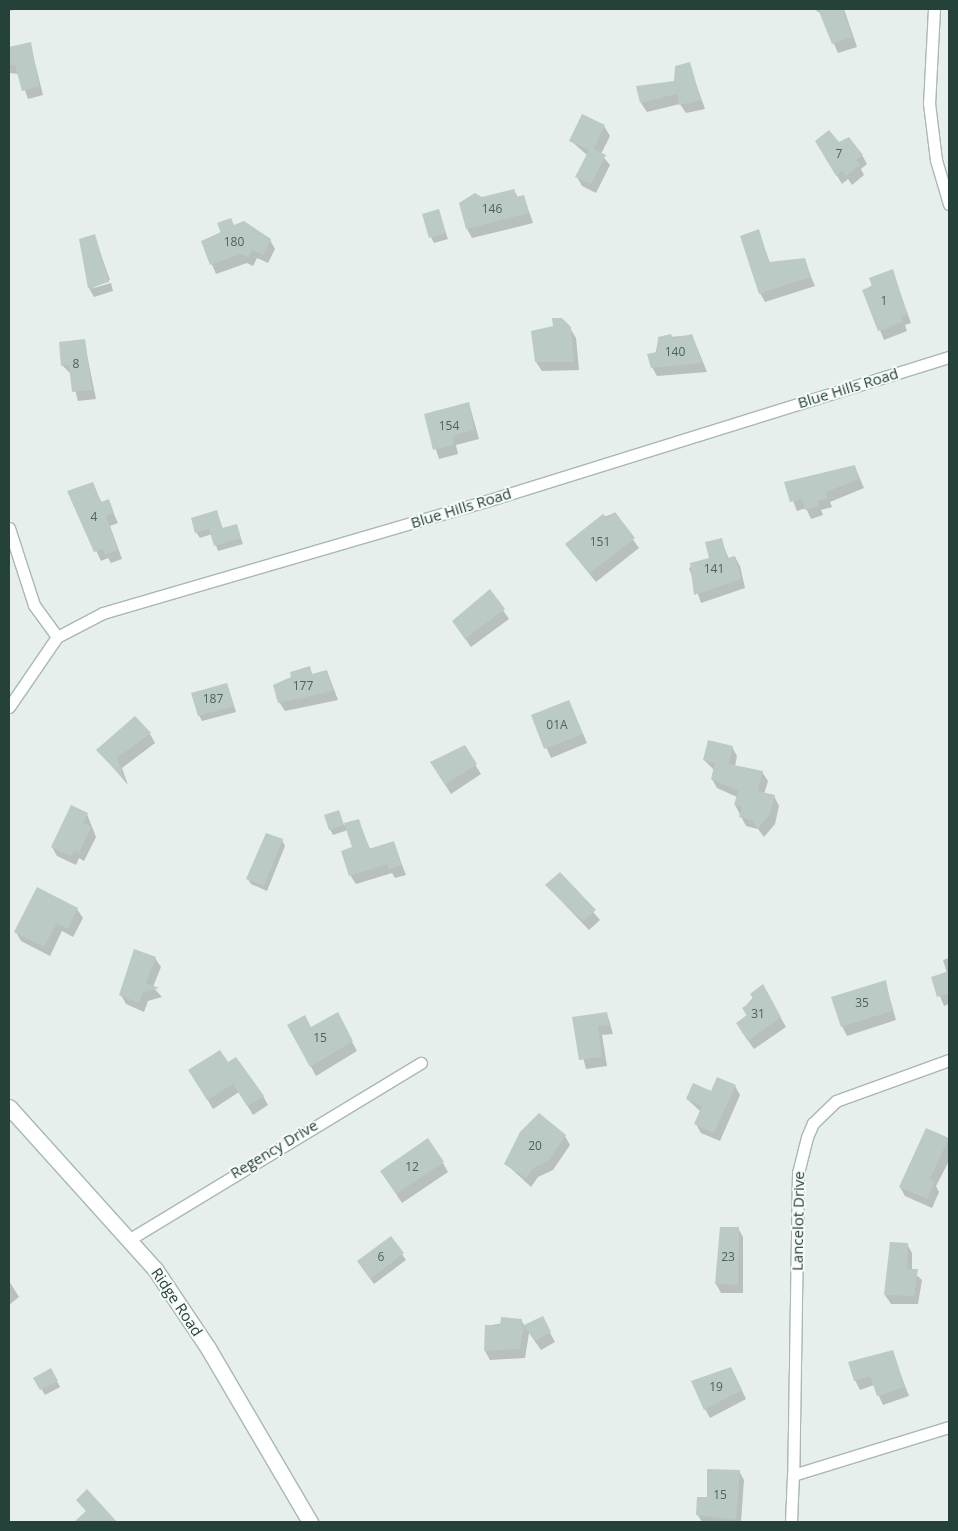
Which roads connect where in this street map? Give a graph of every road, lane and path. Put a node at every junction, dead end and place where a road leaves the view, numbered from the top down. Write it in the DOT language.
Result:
graph roads {
  1 [pos="934,9"];
  2 [pos="949,204"];
  3 [pos="949,357"];
  4 [pos="9,528"];
  5 [pos="57,637"];
  6 [pos="9,707"];
  7 [pos="949,1060"];
  8 [pos="421,1063"];
  9 [pos="9,1107"];
  10 [pos="130,1239"];
  11 [pos="949,1426"];
  12 [pos="793,1475"];
  13 [pos="310,1522"];
  14 [pos="791,1522"];
  1 -- 2 [label="street"];
  3 -- 5 [label="street, Blue Hills Road"];
  4 -- 5 [label="street"];
  5 -- 6 [label="street, Blue Hills Road"];
  7 -- 12 [label="street, Lancelot Drive"];
  8 -- 10 [label="street, Regency Drive"];
  9 -- 10 [label="street, Ridge Road"];
  10 -- 13 [label="street, Ridge Road"];
  11 -- 12 [label="street"];
  12 -- 14 [label="street, Lancelot Drive"];
}
